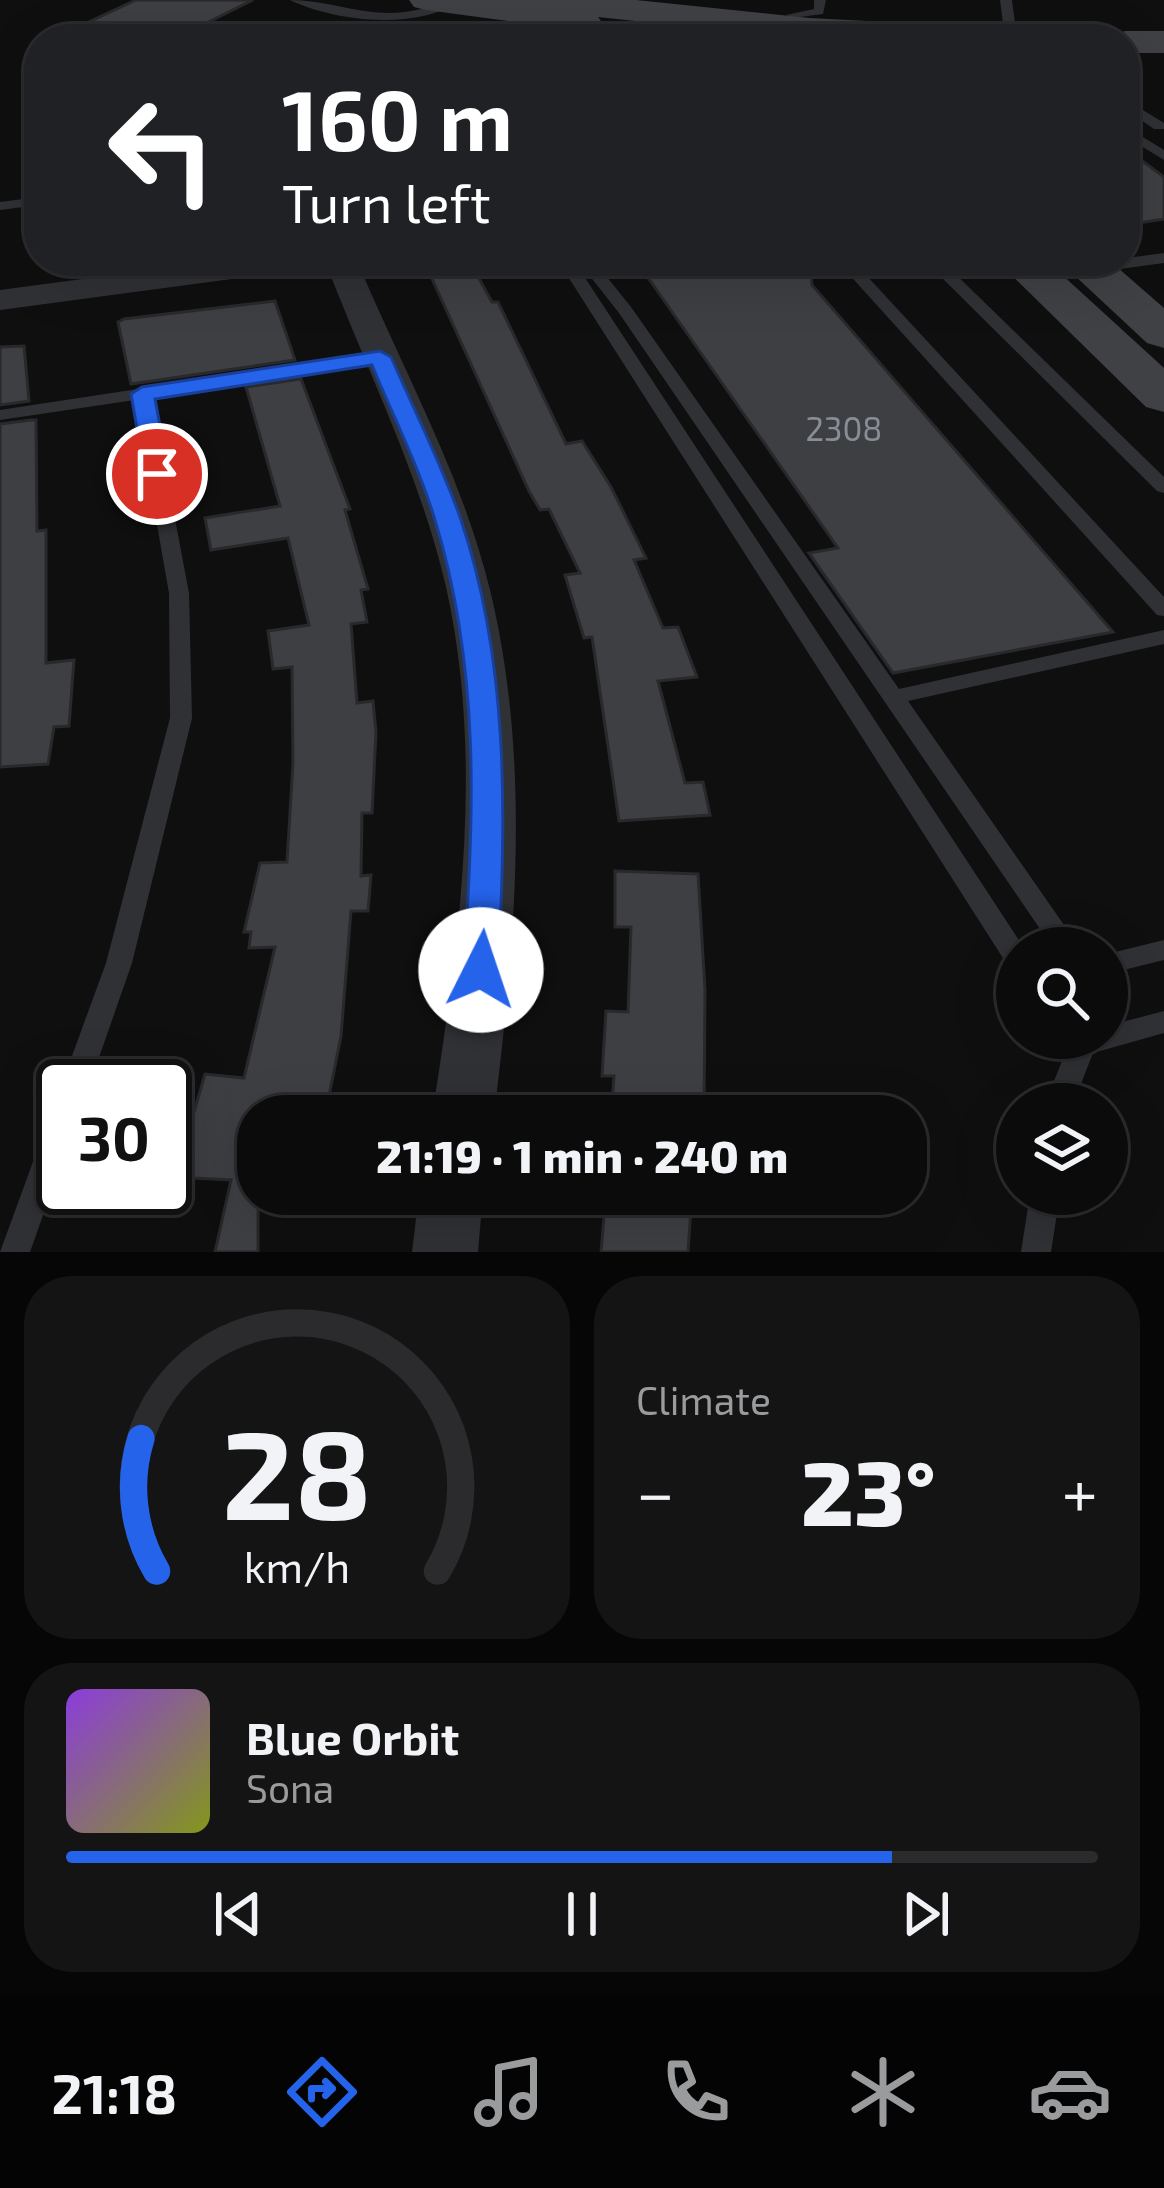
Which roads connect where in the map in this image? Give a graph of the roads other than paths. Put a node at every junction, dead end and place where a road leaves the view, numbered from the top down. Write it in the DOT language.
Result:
graph roads {
  1 [pos="296,0"];
  2 [pos="540,0"];
  3 [pos="737,0"];
  4 [pos="443,1"];
  5 [pos="593,3"];
  6 [pos="676,22"];
  7 [pos="726,24"];
  8 [pos="774,24"];
  9 [pos="1164,258"];
  10 [pos="1140,260"];
  11 [pos="1143,260"];
  12 [pos="180,276"];
  13 [pos="347,276"];
  14 [pos="576,276"];
  15 [pos="598,276"];
  16 [pos="859,276"];
  17 [pos="948,276"];
  18 [pos="1043,276"];
  19 [pos="1095,276"];
  20 [pos="1164,278"];
  21 [pos="0,300"];
  22 [pos="1149,345"];
  23 [pos="380,357"];
  24 [pos="142,394"];
  25 [pos="1164,396"];
  26 [pos="0,415"];
  27 [pos="1164,488"];
  28 [pos="1164,610"];
  29 [pos="1164,637"];
  30 [pos="892,698"];
  31 [pos="996,927"];
  32 [pos="1052,927"];
  33 [pos="1164,950"];
  34 [pos="1128,959"];
  35 [pos="1164,1022"];
  36 [pos="1128,1030"];
  37 [pos="84,1059"];
  38 [pos="466,1095"];
  39 [pos="36,1193"];
  40 [pos="449,1215"];
  41 [pos="1042,1215"];
  42 [pos="15,1252"];
  43 [pos="445,1252"];
  44 [pos="1036,1252"];
  1 -- 4 [label="lane"];
  2 -- 5 [label="main road"];
  3 -- 8 [label="main road"];
  4 -- 6 [label="main road"];
  5 -- 6 [label="main road"];
  6 -- 7 [label="main road"];
  9 -- 11 [label="lane"];
  10 -- 11 [label="lane"];
  11 -- 20 [label="lane"];
  12 -- 21 [label="street"];
  13 -- 23 [label="street"];
  14 -- 31 [label="lane"];
  15 -- 30 [label="lane"];
  16 -- 28 [label="lane"];
  17 -- 27 [label="lane"];
  18 -- 22 [label="main road"];
  19 -- 22 [label="main road"];
  22 -- 25 [label="main road"];
  23 -- 24 [label="lane"];
  23 -- 38 [label="street"];
  24 -- 26 [label="lane"];
  24 -- 37 [label="lane"];
  29 -- 30 [label="lane"];
  30 -- 32 [label="lane"];
  33 -- 34 [label="lane"];
  35 -- 36 [label="lane"];
  39 -- 42 [label="lane"];
  40 -- 43 [label="street"];
  41 -- 44 [label="lane"];
}
